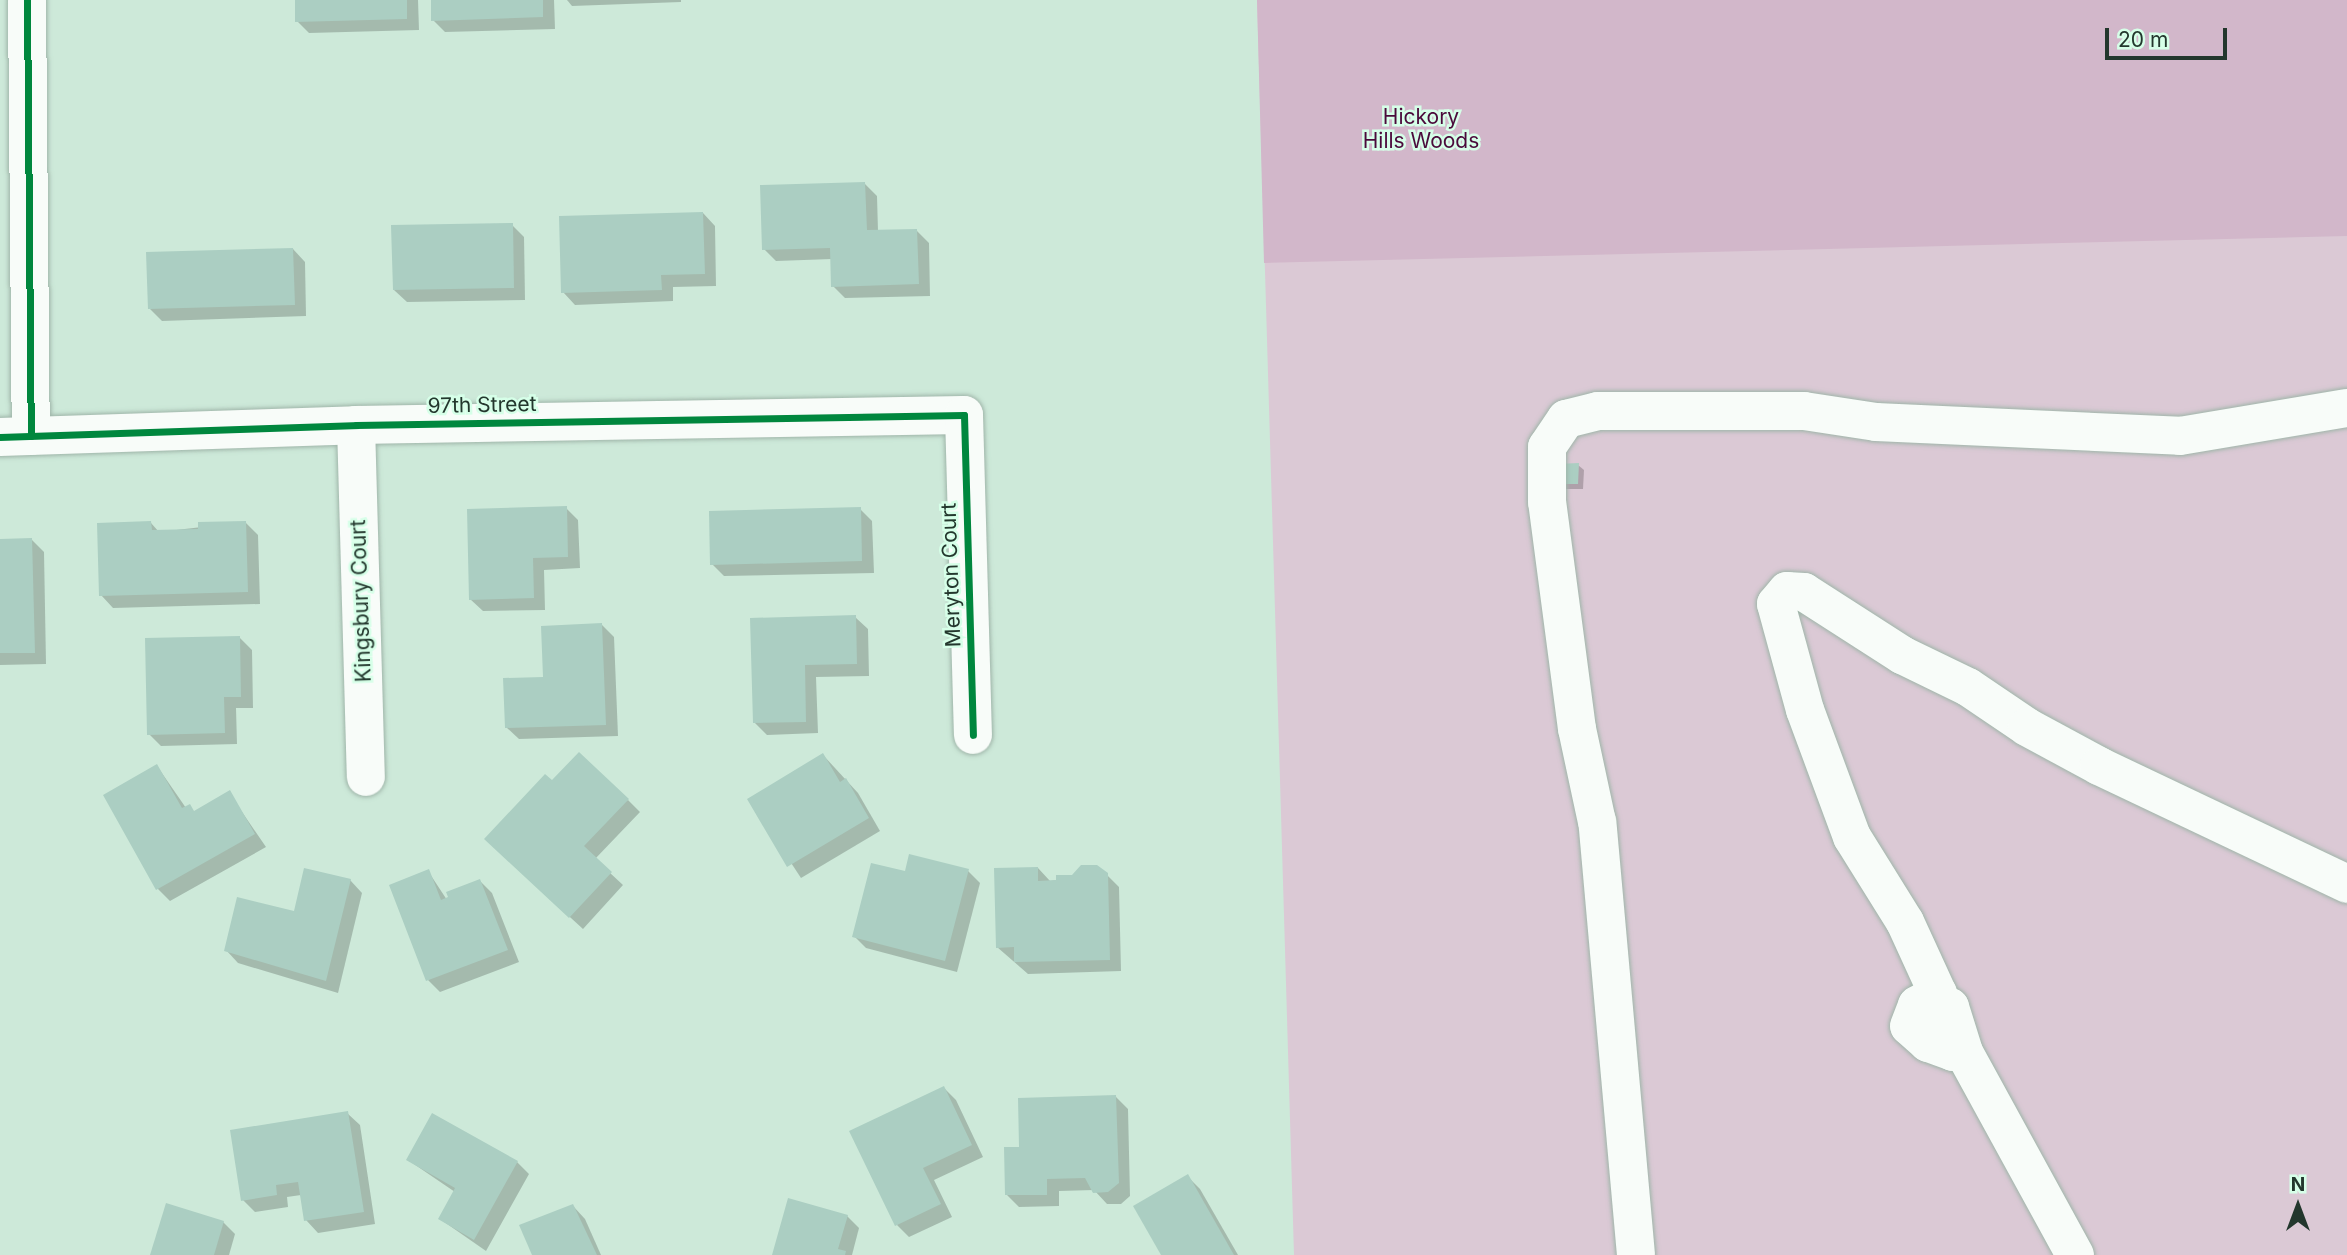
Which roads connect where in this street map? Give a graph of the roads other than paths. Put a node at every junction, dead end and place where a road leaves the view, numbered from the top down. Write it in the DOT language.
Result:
graph roads {
  1 [pos="27,0"];
  2 [pos="2347,408"];
  3 [pos="964,415"];
  4 [pos="356,425"];
  5 [pos="15,436"];
  6 [pos="973,735"];
  7 [pos="366,777"];
  8 [pos="2347,884"];
  9 [pos="1636,1255"];
  10 [pos="2075,1255"];
  1 -- 5 [label="street"];
  2 -- 9 [label="street"];
  3 -- 4 [label="street, 97th Street"];
  3 -- 6 [label="street, Meryton Court"];
  4 -- 5 [label="street, 97th Street"];
  4 -- 7 [label="street, Kingsbury Court"];
  8 -- 10 [label="street"];
}
